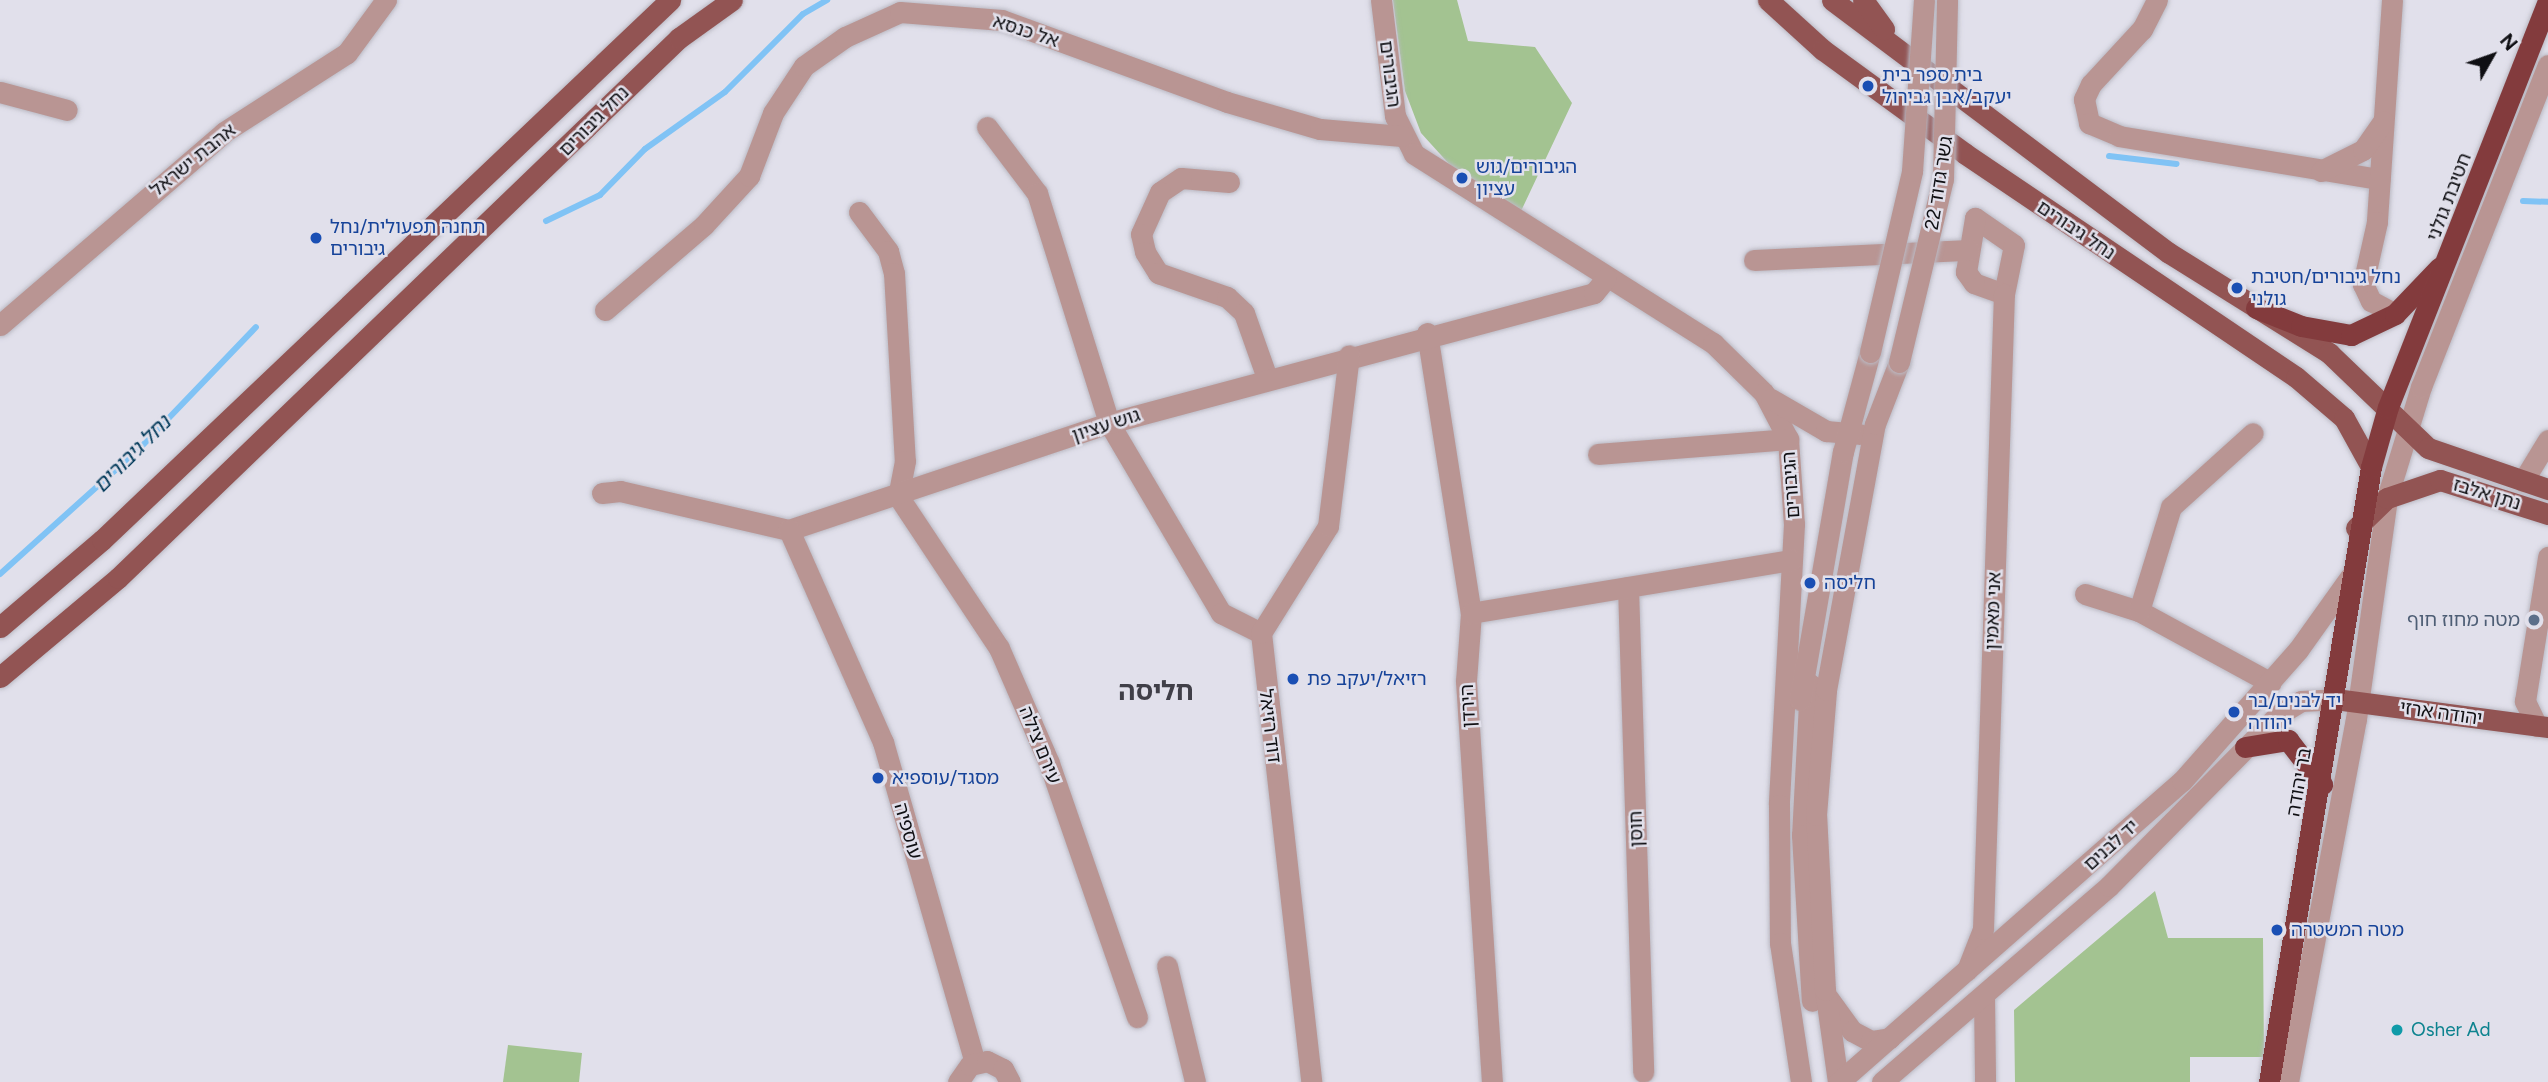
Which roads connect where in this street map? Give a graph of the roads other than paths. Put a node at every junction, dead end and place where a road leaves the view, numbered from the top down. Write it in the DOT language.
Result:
graph roads {
  1 [pos="386,0"];
  2 [pos="670,0"];
  3 [pos="732,0"];
  4 [pos="1381,0"];
  5 [pos="1768,0"];
  6 [pos="1832,0"];
  7 [pos="1863,0"];
  8 [pos="1924,0"];
  9 [pos="1947,0"];
  10 [pos="2157,0"];
  11 [pos="2392,0"];
  12 [pos="2548,0"];
  13 [pos="1893,42"];
  14 [pos="2548,65"];
  15 [pos="0,92"];
  16 [pos="67,110"];
  17 [pos="2385,118"];
  18 [pos="987,127"];
  19 [pos="1402,136"];
  20 [pos="2319,172"];
  21 [pos="2379,179"];
  22 [pos="1229,182"];
  23 [pos="859,212"];
  24 [pos="1969,250"];
  25 [pos="2454,250"];
  26 [pos="1754,260"];
  27 [pos="1606,278"];
  28 [pos="2004,294"];
  29 [pos="2256,308"];
  30 [pos="605,310"];
  31 [pos="2395,314"];
  32 [pos="0,325"];
  33 [pos="1427,333"];
  34 [pos="1349,355"];
  35 [pos="1267,378"];
  36 [pos="1765,393"];
  37 [pos="2388,407"];
  38 [pos="1109,423"];
  39 [pos="1875,424"];
  40 [pos="2407,429"];
  41 [pos="2253,433"];
  42 [pos="1847,436"];
  43 [pos="1788,439"];
  44 [pos="2548,440"];
  45 [pos="1598,454"];
  46 [pos="2371,467"];
  47 [pos="2523,481"];
  48 [pos="2548,489"];
  49 [pos="602,493"];
  50 [pos="898,496"];
  51 [pos="2387,498"];
  52 [pos="2548,514"];
  53 [pos="2356,528"];
  54 [pos="789,530"];
  55 [pos="2548,557"];
  56 [pos="1792,560"];
  57 [pos="2350,577"];
  58 [pos="1628,587"];
  59 [pos="2085,594"];
  60 [pos="2139,611"];
  61 [pos="1471,613"];
  62 [pos="0,627"];
  63 [pos="1261,633"];
  64 [pos="1810,654"];
  65 [pos="0,677"];
  66 [pos="2270,683"];
  67 [pos="2335,699"];
  68 [pos="2358,702"];
  69 [pos="2542,727"];
  70 [pos="2245,747"];
  71 [pos="2322,784"];
  72 [pos="1983,929"];
  73 [pos="1805,936"];
  74 [pos="2009,937"];
  75 [pos="1167,966"];
  76 [pos="1963,978"];
  77 [pos="1825,990"];
  78 [pos="1984,995"];
  79 [pos="1137,1017"];
  80 [pos="1890,1038"];
  81 [pos="975,1063"];
  82 [pos="1643,1072"];
  83 [pos="958,1082"];
  84 [pos="1010,1082"];
  85 [pos="1195,1082"];
  86 [pos="1311,1082"];
  87 [pos="1492,1082"];
  88 [pos="1801,1082"];
  89 [pos="1813,1082"];
  90 [pos="1824,1082"];
  91 [pos="1839,1082"];
  92 [pos="1882,1082"];
  93 [pos="1985,1082"];
  94 [pos="2269,1082"];
  95 [pos="2288,1082"];
  1 -- 32 [label="street, אהבת ישראל"];
  2 -- 62 [label="main road, נחל גיבורים"];
  3 -- 65 [label="main road, נחל גיבורים"];
  4 -- 19 [label="street, הגיבורים"];
  5 -- 46 [label="main road, נחל גיבורים"];
  6 -- 13 [label="main road, נחל גיבורים"];
  7 -- 13 [label="main road"];
  8 -- 42 [label="street, bridge"];
  9 -- 39 [label="street, גשר גדוד 22, bridge"];
  10 -- 20 [label="street"];
  11 -- 17 [label="street"];
  12 -- 25 [label="highway, חטיבת גולני"];
  13 -- 29 [label="main road, נחל גיבורים"];
  14 -- 40 [label="street"];
  15 -- 16 [label="street"];
  17 -- 20 [label="street"];
  17 -- 21 [label="street"];
  18 -- 38 [label="street"];
  19 -- 27 [label="street, הגיבורים"];
  19 -- 30 [label="street, אל כנסא"];
  20 -- 21 [label="street"];
  21 -- 31 [label="street"];
  22 -- 35 [label="street"];
  23 -- 50 [label="street"];
  24 -- 26 [label="street"];
  24 -- 28 [label="street"];
  24 -- 28 [label="street, אני מאמין"];
  25 -- 31 [label="highway"];
  25 -- 37 [label="highway, חטיבת גולני"];
  27 -- 33 [label="street, גוש עציון"];
  27 -- 36 [label="street, הגיבורים"];
  28 -- 72 [label="street, אני מאמין"];
  29 -- 31 [label="highway"];
  29 -- 37 [label="main road, נחל גיבורים"];
  33 -- 34 [label="street, גוש עציון"];
  33 -- 61 [label="street, הירדן"];
  34 -- 35 [label="street, גוש עציון"];
  34 -- 63 [label="street"];
  35 -- 38 [label="street, גוש עציון"];
  36 -- 42 [label="street"];
  36 -- 43 [label="street, הגיבורים"];
  37 -- 40 [label="main road, נתן אלבז"];
  37 -- 46 [label="highway, בר יהודה"];
  38 -- 50 [label="street, גוש עציון"];
  38 -- 63 [label="street"];
  39 -- 42 [label="street"];
  39 -- 77 [label="street"];
  40 -- 47 [label="main road, נתן אלבז"];
  40 -- 51 [label="street"];
  41 -- 60 [label="street"];
  42 -- 64 [label="street"];
  43 -- 45 [label="street"];
  43 -- 56 [label="street, הגיבורים"];
  44 -- 47 [label="street"];
  46 -- 53 [label="highway, בר יהודה"];
  47 -- 48 [label="main road, נתן אלבז"];
  49 -- 54 [label="street"];
  50 -- 54 [label="street, גוש עציון"];
  50 -- 79 [label="street, עירם צילה"];
  51 -- 52 [label="main road, נתן אלבז"];
  51 -- 53 [label="main road, נתן אלבז"];
  51 -- 68 [label="street"];
  53 -- 57 [label="highway, בר יהודה"];
  54 -- 81 [label="street, עוספיה"];
  55 -- 69 [label="street"];
  56 -- 58 [label="street"];
  56 -- 88 [label="street, הגיבורים"];
  57 -- 66 [label="street, יד לבנים"];
  57 -- 67 [label="highway, בר יהודה"];
  58 -- 61 [label="street"];
  58 -- 82 [label="street, חוסן"];
  59 -- 60 [label="street"];
  60 -- 66 [label="street"];
  61 -- 87 [label="street, הירדן"];
  63 -- 86 [label="street, דוד רזיאל"];
  64 -- 73 [label="street"];
  64 -- 89 [label="street"];
  66 -- 74 [label="street, יד לבנים"];
  67 -- 68 [label="main road, יהודה ארזי"];
  67 -- 70 [label="street, יד לבנים"];
  67 -- 71 [label="highway, בר יהודה"];
  68 -- 69 [label="main road, יהודה ארזי"];
  68 -- 95 [label="street"];
  70 -- 71 [label="highway"];
  70 -- 78 [label="street, יד לבנים"];
  71 -- 94 [label="highway, בר יהודה"];
  72 -- 74 [label="street"];
  72 -- 76 [label="street, אני מאמין"];
  73 -- 77 [label="street"];
  73 -- 90 [label="street"];
  74 -- 76 [label="street, יד לבנים"];
  75 -- 85 [label="street"];
  76 -- 80 [label="street, יד לבנים"];
  77 -- 80 [label="street"];
  77 -- 91 [label="street"];
  78 -- 92 [label="street, יד לבנים"];
  78 -- 93 [label="street"];
  80 -- 91 [label="street, יד לבנים"];
  81 -- 83 [label="street"];
  81 -- 84 [label="street"];
}
